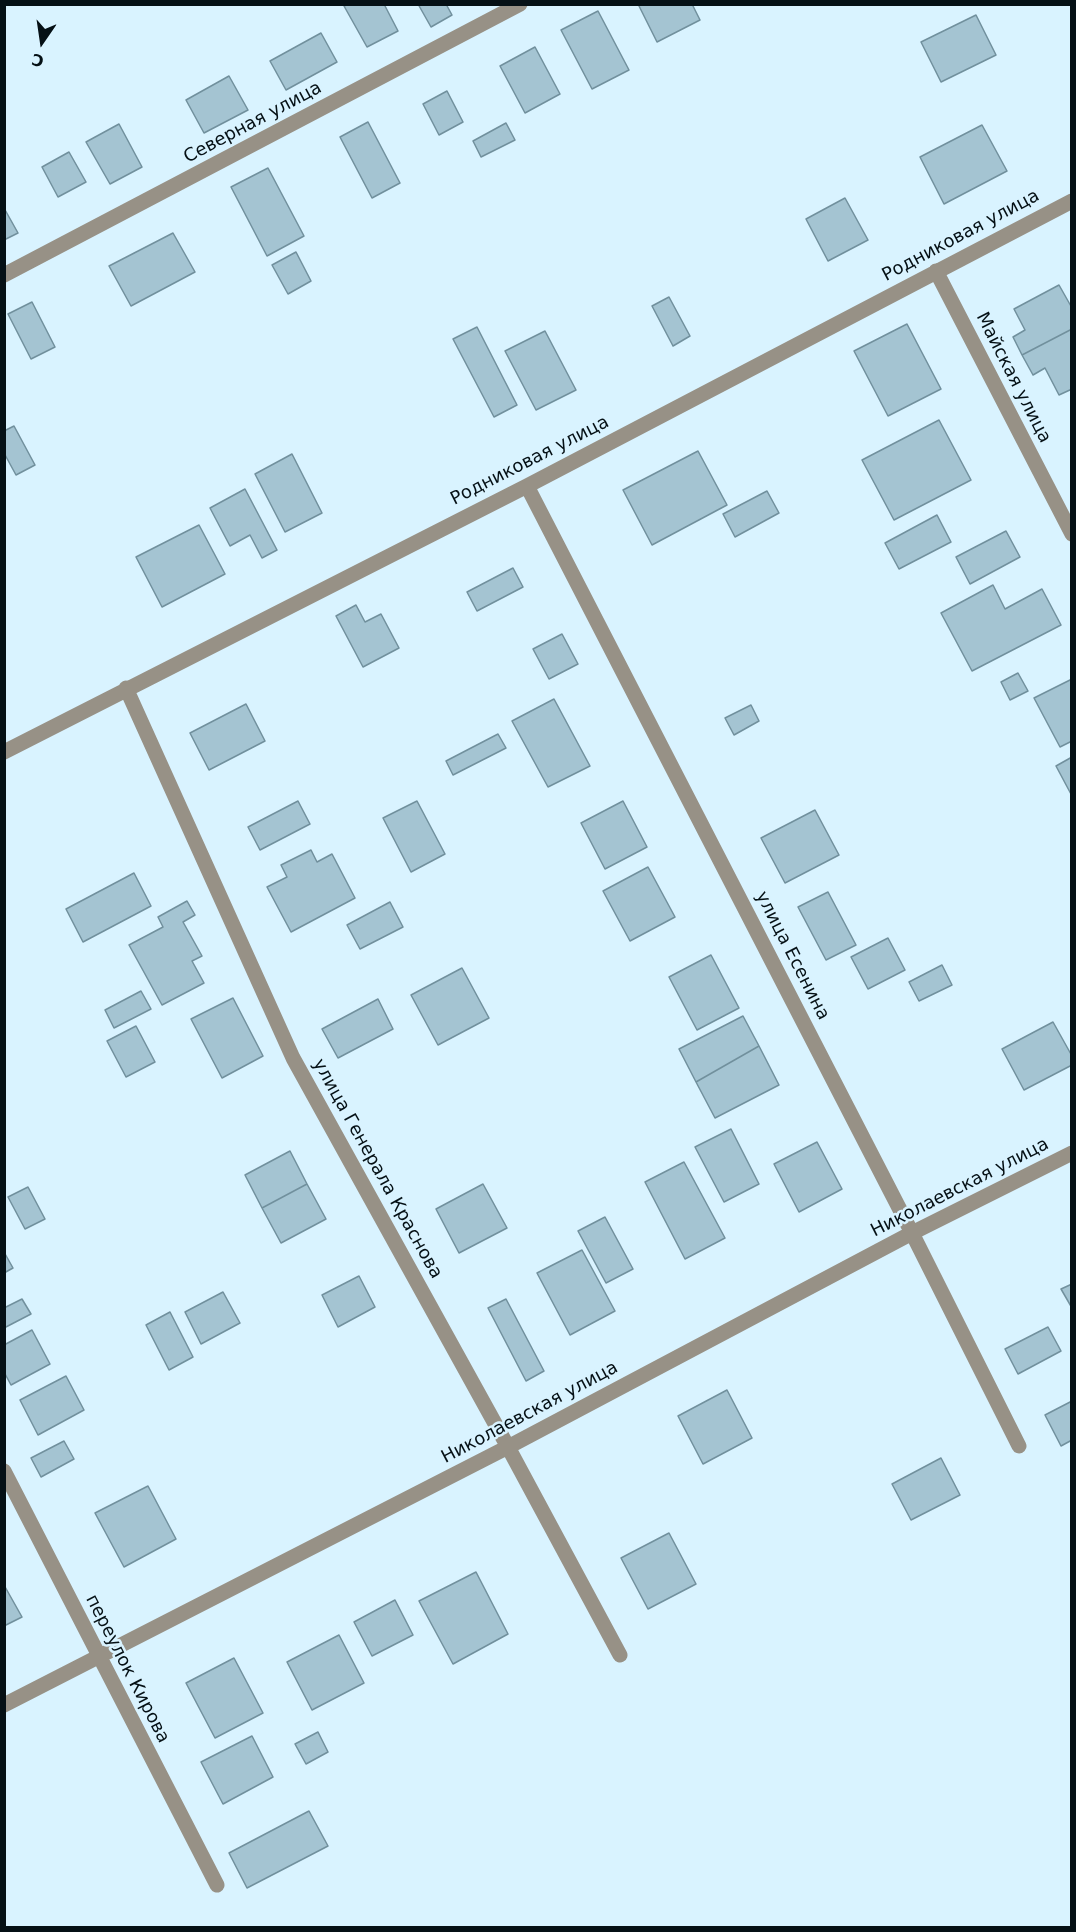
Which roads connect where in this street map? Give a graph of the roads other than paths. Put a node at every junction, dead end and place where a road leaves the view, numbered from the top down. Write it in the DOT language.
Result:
graph roads {
  1 [pos="520,4"];
  2 [pos="1071,201"];
  3 [pos="936,271"];
  4 [pos="4,275"];
  5 [pos="527,486"];
  6 [pos="1071,534"];
  7 [pos="126,688"];
  8 [pos="4,752"];
  9 [pos="1071,1153"];
  10 [pos="912,1233"];
  11 [pos="1019,1446"];
  12 [pos="508,1447"];
  13 [pos="4,1471"];
  14 [pos="620,1655"];
  15 [pos="99,1657"];
  16 [pos="4,1705"];
  17 [pos="217,1885"];
  1 -- 4 [label="street, Северная улица"];
  2 -- 3 [label="street, Родниковая улица"];
  3 -- 5 [label="street, Родниковая улица"];
  3 -- 6 [label="street, Майская улица"];
  5 -- 7 [label="street, Родниковая улица"];
  5 -- 10 [label="street, улица Есенина"];
  7 -- 8 [label="street, Родниковая улица"];
  7 -- 12 [label="street, улица Генерала Краснова"];
  9 -- 10 [label="street, Николаевская улица"];
  10 -- 11 [label="street, улица Есенина"];
  10 -- 12 [label="street, Николаевская улица"];
  12 -- 14 [label="street, улица Генерала Краснова"];
  12 -- 15 [label="street, Николаевская улица"];
  13 -- 15 [label="street, переулок Кирова"];
  15 -- 16 [label="street, Николаевская улица"];
  15 -- 17 [label="street, переулок Кирова"];
}
